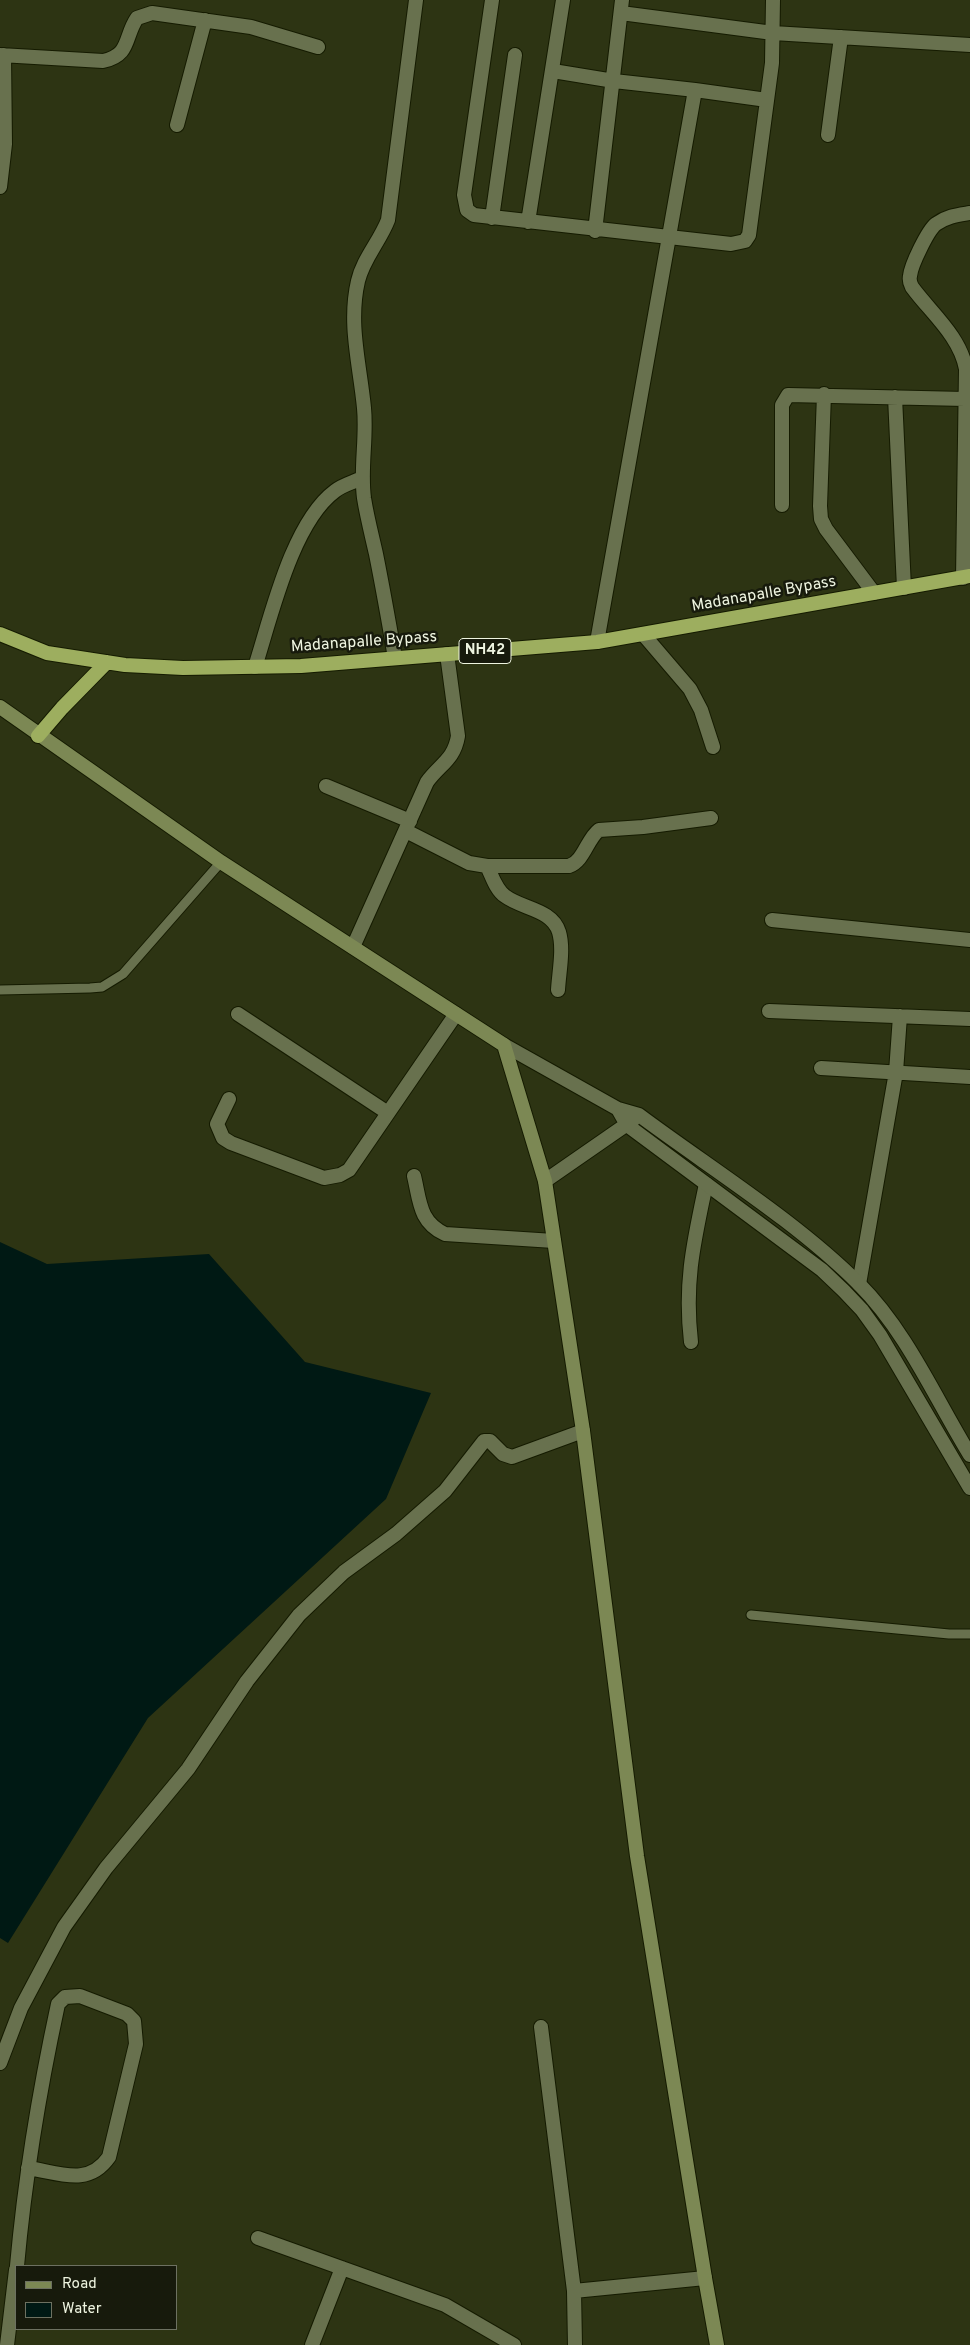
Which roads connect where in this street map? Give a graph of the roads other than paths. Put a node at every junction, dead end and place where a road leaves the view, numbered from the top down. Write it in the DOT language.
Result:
graph roads {
  1 [pos="416,0"];
  2 [pos="492,0"];
  3 [pos="563,0"];
  4 [pos="773,0"];
  5 [pos="621,6"];
  6 [pos="205,20"];
  7 [pos="772,33"];
  8 [pos="841,37"];
  9 [pos="970,45"];
  10 [pos="318,47"];
  11 [pos="2,55"];
  12 [pos="515,55"];
  13 [pos="553,71"];
  14 [pos="614,81"];
  15 [pos="695,90"];
  16 [pos="767,100"];
  17 [pos="177,125"];
  18 [pos="828,135"];
  19 [pos="0,187"];
  20 [pos="970,213"];
  21 [pos="492,218"];
  22 [pos="528,222"];
  23 [pos="595,230"];
  24 [pos="669,236"];
  25 [pos="824,394"];
  26 [pos="895,397"];
  27 [pos="965,399"];
  28 [pos="362,478"];
  29 [pos="782,505"];
  30 [pos="967,554"];
  31 [pos="966,577"];
  32 [pos="904,588"];
  33 [pos="874,593"];
  34 [pos="0,634"];
  35 [pos="643,634"];
  36 [pos="597,642"];
  37 [pos="447,654"];
  38 [pos="395,658"];
  39 [pos="107,662"];
  40 [pos="255,667"];
  41 [pos="0,707"];
  42 [pos="38,736"];
  43 [pos="713,747"];
  44 [pos="326,786"];
  45 [pos="711,818"];
  46 [pos="408,826"];
  47 [pos="221,862"];
  48 [pos="487,866"];
  49 [pos="772,920"];
  50 [pos="970,940"];
  51 [pos="353,947"];
  52 [pos="0,990"];
  53 [pos="558,990"];
  54 [pos="769,1011"];
  55 [pos="238,1014"];
  56 [pos="456,1014"];
  57 [pos="900,1016"];
  58 [pos="970,1019"];
  59 [pos="504,1045"];
  60 [pos="821,1068"];
  61 [pos="896,1072"];
  62 [pos="970,1077"];
  63 [pos="229,1098"];
  64 [pos="618,1109"];
  65 [pos="388,1113"];
  66 [pos="638,1115"];
  67 [pos="627,1125"];
  68 [pos="414,1176"];
  69 [pos="545,1181"];
  70 [pos="706,1184"];
  71 [pos="554,1242"];
  72 [pos="859,1284"];
  73 [pos="691,1342"];
  74 [pos="583,1431"];
  75 [pos="969,1452"];
  76 [pos="962,1474"];
  77 [pos="970,1488"];
  78 [pos="751,1615"];
  79 [pos="970,1634"];
  80 [pos="541,2027"];
  81 [pos="0,2064"];
  82 [pos="28,2168"];
  83 [pos="258,2238"];
  84 [pos="16,2265"];
  85 [pos="342,2268"];
  86 [pos="15,2277"];
  87 [pos="705,2278"];
  88 [pos="574,2291"];
  89 [pos="7,2345"];
  90 [pos="312,2345"];
  91 [pos="514,2345"];
  92 [pos="575,2345"];
  93 [pos="717,2345"];
  1 -- 28 [label="street"];
  2 -- 21 [label="street"];
  3 -- 13 [label="street"];
  4 -- 7 [label="street"];
  5 -- 7 [label="street"];
  5 -- 14 [label="street"];
  6 -- 10 [label="street"];
  6 -- 11 [label="street"];
  6 -- 17 [label="street"];
  7 -- 8 [label="street"];
  7 -- 16 [label="street"];
  8 -- 9 [label="street"];
  8 -- 18 [label="street"];
  11 -- 19 [label="street"];
  12 -- 21 [label="street"];
  13 -- 14 [label="street"];
  13 -- 22 [label="street"];
  14 -- 15 [label="street"];
  14 -- 23 [label="street"];
  15 -- 16 [label="street"];
  15 -- 24 [label="street"];
  16 -- 24 [label="street"];
  20 -- 27 [label="street"];
  21 -- 22 [label="street"];
  22 -- 23 [label="street"];
  23 -- 24 [label="street"];
  24 -- 36 [label="street"];
  25 -- 26 [label="street"];
  25 -- 29 [label="street"];
  25 -- 33 [label="street"];
  26 -- 27 [label="street"];
  26 -- 32 [label="street"];
  27 -- 30 [label="street"];
  28 -- 38 [label="street"];
  28 -- 40 [label="street"];
  30 -- 31 [label="street"];
  31 -- 32 [label="highway, Madanapalle Bypass / NH42"];
  32 -- 33 [label="highway, Madanapalle Bypass / NH42"];
  33 -- 35 [label="highway, Madanapalle Bypass / NH42"];
  34 -- 39 [label="highway, Madanapalle Bypass / NH42"];
  35 -- 36 [label="highway, Madanapalle Bypass / NH42"];
  35 -- 43 [label="street"];
  36 -- 37 [label="highway, Madanapalle Bypass / NH42"];
  37 -- 38 [label="highway, Madanapalle Bypass / NH42"];
  37 -- 46 [label="street"];
  38 -- 40 [label="highway, Madanapalle Bypass / NH42"];
  39 -- 40 [label="highway, Madanapalle Bypass / NH42"];
  39 -- 42 [label="highway"];
  41 -- 42 [label="main road"];
  42 -- 47 [label="main road"];
  44 -- 46 [label="street"];
  45 -- 48 [label="street"];
  46 -- 48 [label="street"];
  46 -- 51 [label="street"];
  47 -- 51 [label="main road"];
  47 -- 52 [label="lane"];
  48 -- 53 [label="street"];
  49 -- 50 [label="street"];
  51 -- 56 [label="main road"];
  54 -- 57 [label="street"];
  55 -- 65 [label="street"];
  56 -- 59 [label="main road"];
  56 -- 65 [label="street"];
  57 -- 58 [label="street"];
  57 -- 61 [label="street"];
  59 -- 64 [label="street"];
  59 -- 69 [label="main road"];
  60 -- 61 [label="street"];
  61 -- 62 [label="street"];
  61 -- 72 [label="street"];
  63 -- 65 [label="street"];
  64 -- 66 [label="street"];
  64 -- 67 [label="street"];
  66 -- 67 [label="street"];
  66 -- 72 [label="street"];
  67 -- 69 [label="street"];
  67 -- 70 [label="street"];
  68 -- 71 [label="street"];
  69 -- 71 [label="main road"];
  70 -- 73 [label="street"];
  70 -- 76 [label="street"];
  71 -- 74 [label="main road"];
  72 -- 75 [label="street"];
  74 -- 81 [label="street"];
  74 -- 87 [label="main road"];
  75 -- 76 [label="street"];
  76 -- 77 [label="street"];
  78 -- 79 [label="lane"];
  80 -- 88 [label="street"];
  82 -- 82 [label="street"];
  82 -- 84 [label="street"];
  83 -- 85 [label="street"];
  85 -- 90 [label="street"];
  85 -- 91 [label="street"];
  86 -- 89 [label="street"];
  87 -- 88 [label="street"];
  87 -- 93 [label="main road"];
  88 -- 92 [label="street"];
}
